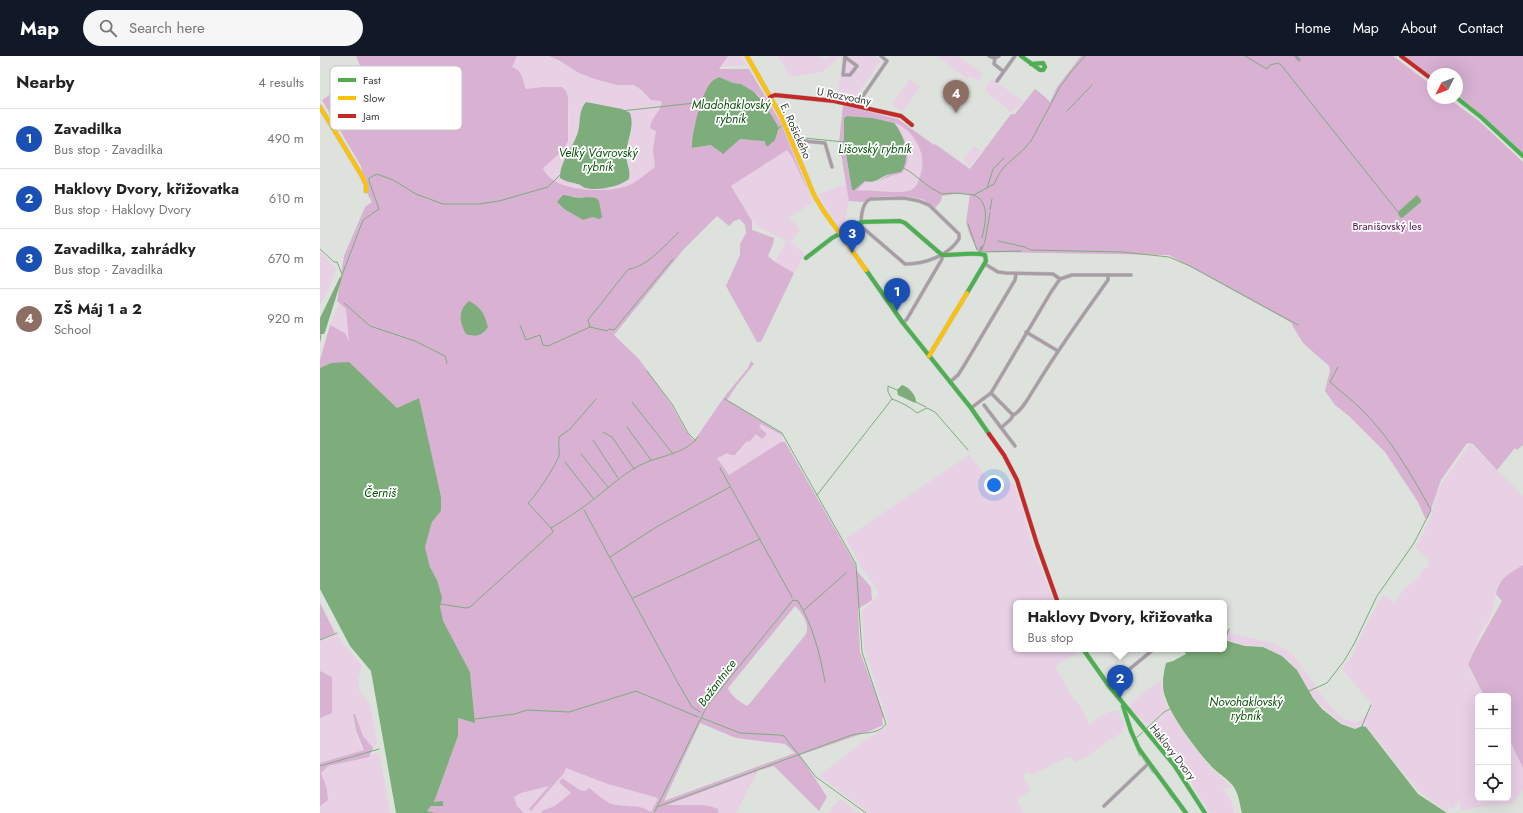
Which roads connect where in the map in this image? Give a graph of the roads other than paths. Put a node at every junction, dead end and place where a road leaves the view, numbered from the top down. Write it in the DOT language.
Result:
graph roads {
  1 [pos="747,56"];
  2 [pos="989,56"];
  3 [pos="999,56"];
  4 [pos="1015,56"];
  5 [pos="1021,56"];
  6 [pos="1296,56"];
  7 [pos="1401,56"];
  8 [pos="844,57"];
  9 [pos="884,57"];
  10 [pos="995,58"];
  11 [pos="1299,60"];
  12 [pos="1031,64"];
  13 [pos="1003,71"];
  14 [pos="1427,76"];
  15 [pos="997,81"];
  16 [pos="770,97"];
  17 [pos="1463,103"];
  18 [pos="320,106"];
  19 [pos="856,107"];
  20 [pos="330,123"];
  21 [pos="912,125"];
  22 [pos="334,130"];
  23 [pos="792,140"];
  24 [pos="1523,156"];
  25 [pos="832,167"];
  26 [pos="366,191"];
  27 [pos="861,222"];
  28 [pos="840,233"];
  29 [pos="982,247"];
  30 [pos="979,253"];
  31 [pos="942,255"];
  32 [pos="806,258"];
  33 [pos="985,264"];
  34 [pos="1016,274"];
  35 [pos="1108,275"];
  36 [pos="1131,275"];
  37 [pos="1060,279"];
  38 [pos="903,322"];
  39 [pos="1026,332"];
  40 [pos="1058,351"];
  41 [pos="929,356"];
  42 [pos="950,382"];
  43 [pos="991,393"];
  44 [pos="984,405"];
  45 [pos="971,408"];
  46 [pos="1013,415"];
  47 [pos="1002,427"];
  48 [pos="1015,446"];
  49 [pos="1057,600"];
  50 [pos="1085,652"];
  51 [pos="1150,652"];
  52 [pos="1109,686"];
  53 [pos="1123,704"];
  54 [pos="1149,764"];
  55 [pos="1104,806"];
  56 [pos="1186,813"];
  57 [pos="1205,813"];
  1 -- 16 [label="street, E. Rošického"];
  2 -- 10 [label="street"];
  3 -- 10 [label="street"];
  4 -- 13 [label="street"];
  5 -- 12 [label="street"];
  6 -- 11 [label="street"];
  7 -- 14 [label="street"];
  8 -- 8 [label="street"];
  9 -- 19 [label="street"];
  10 -- 13 [label="street"];
  13 -- 15 [label="street"];
  16 -- 19 [label="street, U Rozvodny"];
  16 -- 23 [label="street, E. Rošického"];
  17 -- 24 [label="street"];
  18 -- 20 [label="street"];
  19 -- 21 [label="street, U Rozvodny"];
  22 -- 26 [label="street"];
  23 -- 25 [label="street"];
  23 -- 28 [label="street, E. Rošického"];
  27 -- 28 [label="street"];
  27 -- 31 [label="street"];
  27 -- 31 [label="street"];
  27 -- 31 [label="street"];
  28 -- 32 [label="street"];
  28 -- 38 [label="street, E. Rošického"];
  29 -- 30 [label="street"];
  30 -- 31 [label="street"];
  30 -- 33 [label="street"];
  31 -- 38 [label="street"];
  33 -- 34 [label="street"];
  33 -- 41 [label="street"];
  34 -- 37 [label="street"];
  34 -- 42 [label="street"];
  35 -- 36 [label="street"];
  35 -- 37 [label="street"];
  35 -- 40 [label="street"];
  37 -- 39 [label="street"];
  38 -- 41 [label="street, E. Rošického"];
  39 -- 40 [label="street"];
  39 -- 43 [label="street"];
  40 -- 46 [label="street"];
  41 -- 42 [label="street, E. Rošického"];
  42 -- 45 [label="street, E. Rošického"];
  43 -- 45 [label="street"];
  43 -- 46 [label="street"];
  44 -- 47 [label="street"];
  45 -- 49 [label="street, E. Rošického"];
  46 -- 47 [label="street"];
  47 -- 48 [label="street"];
  50 -- 52 [label="street"];
  51 -- 52 [label="street"];
  52 -- 53 [label="street, Haklovy Dvory"];
  53 -- 54 [label="street, Haklovy Dvory"];
  53 -- 57 [label="street, Haklovy Dvory"];
  54 -- 55 [label="street"];
  54 -- 56 [label="street, Haklovy Dvory"];
}
